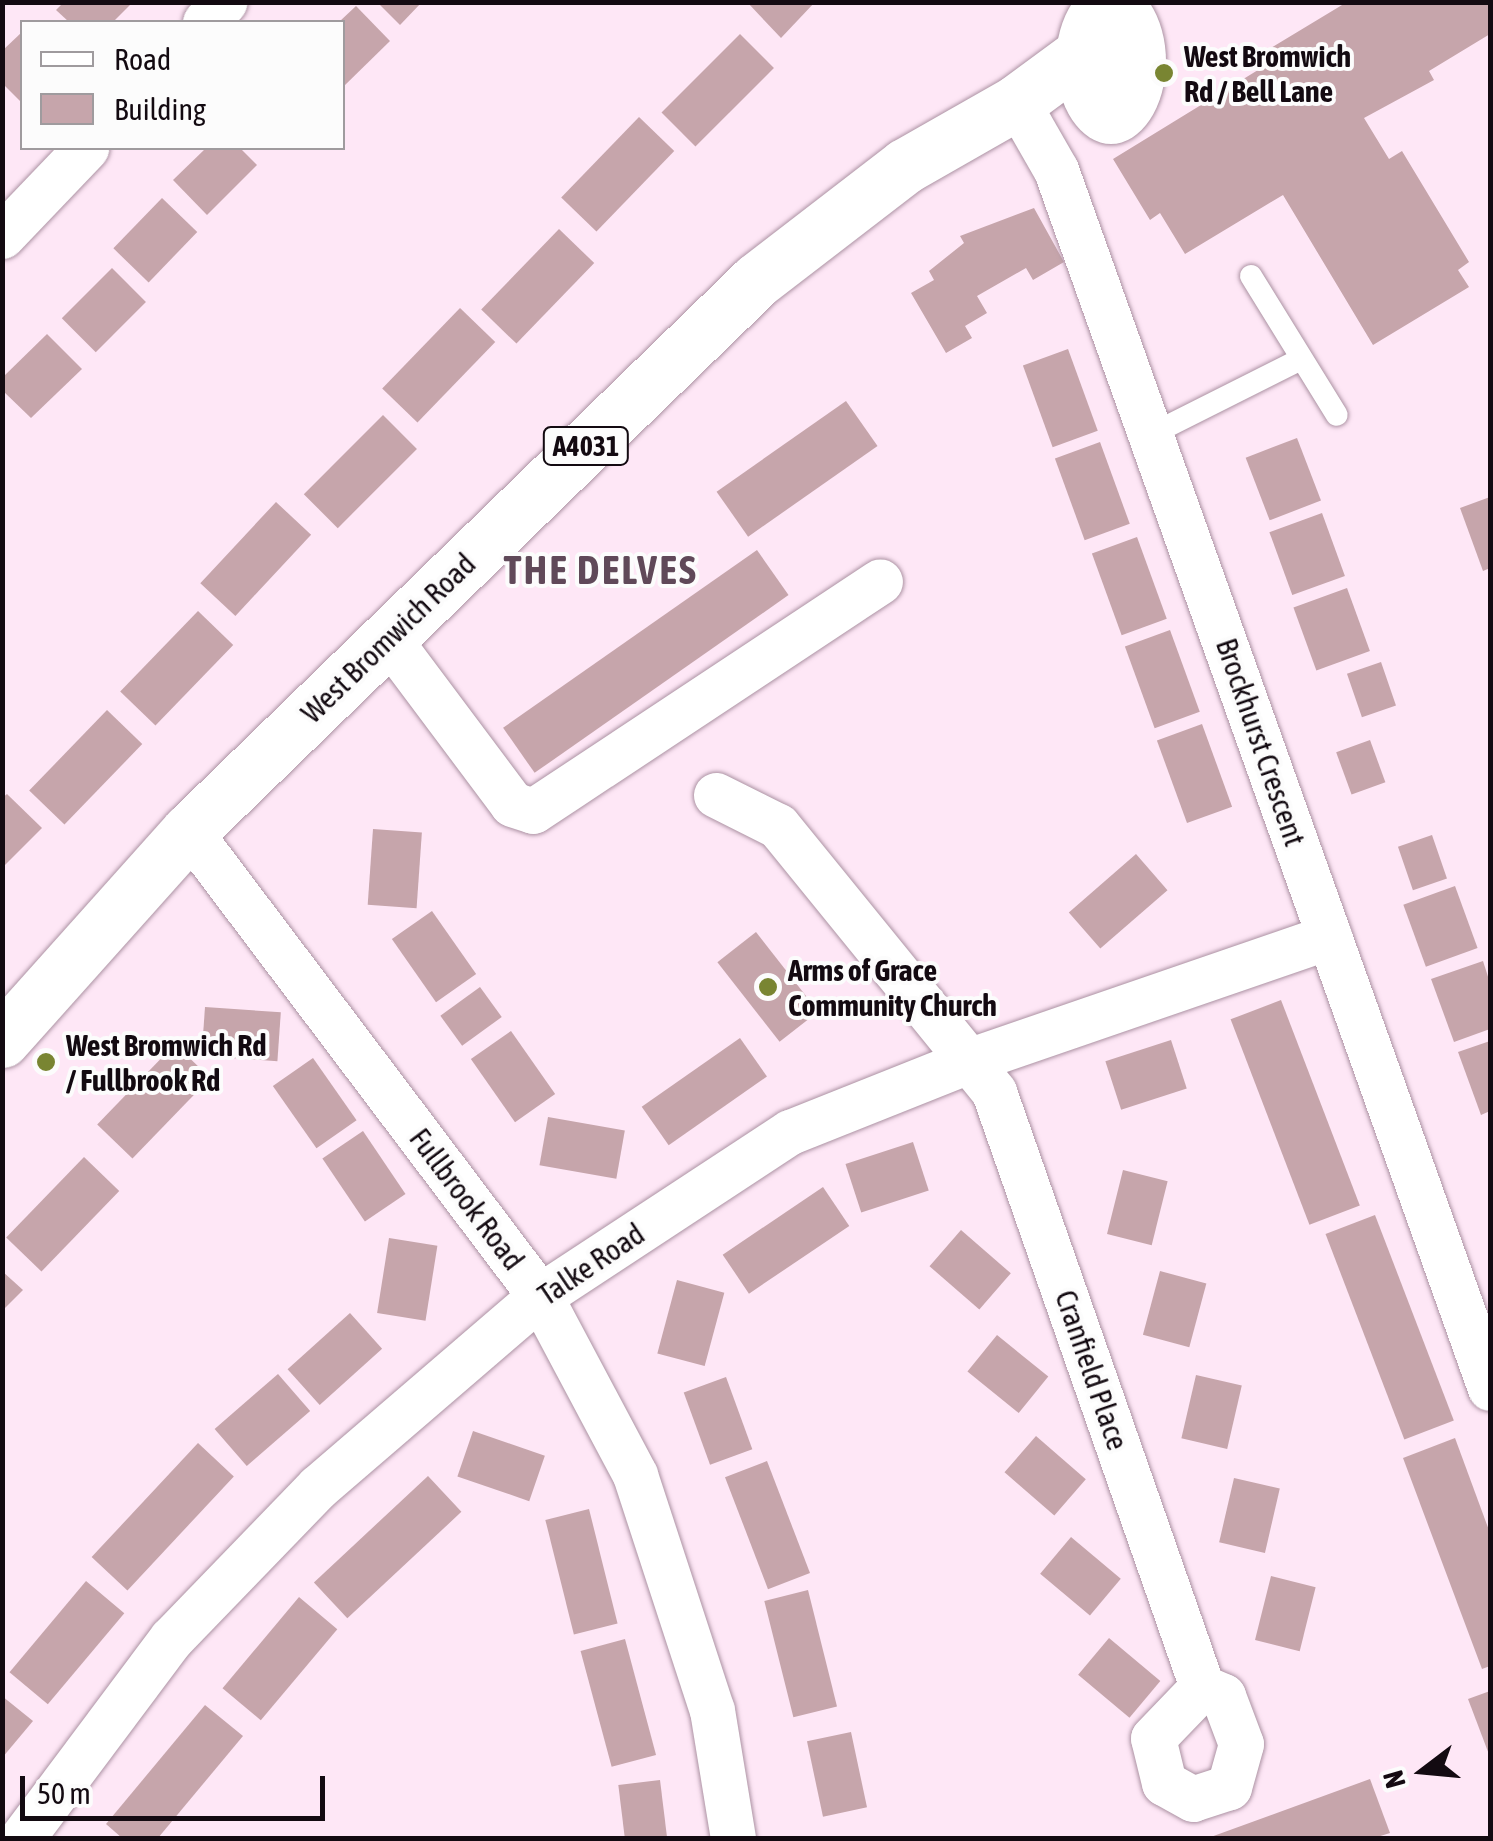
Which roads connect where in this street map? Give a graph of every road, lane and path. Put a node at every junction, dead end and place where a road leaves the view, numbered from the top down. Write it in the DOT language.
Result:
graph roads {
  1 [pos="1118,16"];
  2 [pos="1016,102"];
  3 [pos="84,150"];
  4 [pos="2,236"];
  5 [pos="1251,276"];
  6 [pos="1301,359"];
  7 [pos="1336,414"];
  8 [pos="1152,434"];
  9 [pos="880,582"];
  10 [pos="388,638"];
  11 [pos="716,795"];
  12 [pos="188,830"];
  13 [pos="1329,937"];
  14 [pos="2,1040"];
  15 [pos="968,1060"];
  16 [pos="540,1296"];
  17 [pos="1487,1365"];
  18 [pos="1202,1687"];
  19 [pos="22,1838"];
  20 [pos="733,1838"];
  1 -- 2 [label="main road, West Bromwich Road / A4031"];
  2 -- 8 [label="street, Brockhurst Crescent"];
  2 -- 10 [label="main road, West Bromwich Road / A4031"];
  3 -- 4 [label="street"];
  5 -- 6 [label="lane"];
  6 -- 7 [label="lane"];
  6 -- 8 [label="lane"];
  8 -- 13 [label="street, Brockhurst Crescent"];
  9 -- 10 [label="street"];
  10 -- 12 [label="main road, West Bromwich Road / A4031"];
  11 -- 15 [label="street, Cranfield Place"];
  12 -- 14 [label="main road, West Bromwich Road / A4031"];
  12 -- 16 [label="street, Fullbrook Road"];
  13 -- 15 [label="street, Talke Road"];
  13 -- 17 [label="street, Brockhurst Crescent"];
  15 -- 16 [label="street, Talke Road"];
  15 -- 18 [label="street, Cranfield Place"];
  16 -- 19 [label="street, Talke Road"];
  16 -- 20 [label="street, Fullbrook Road"];
}
